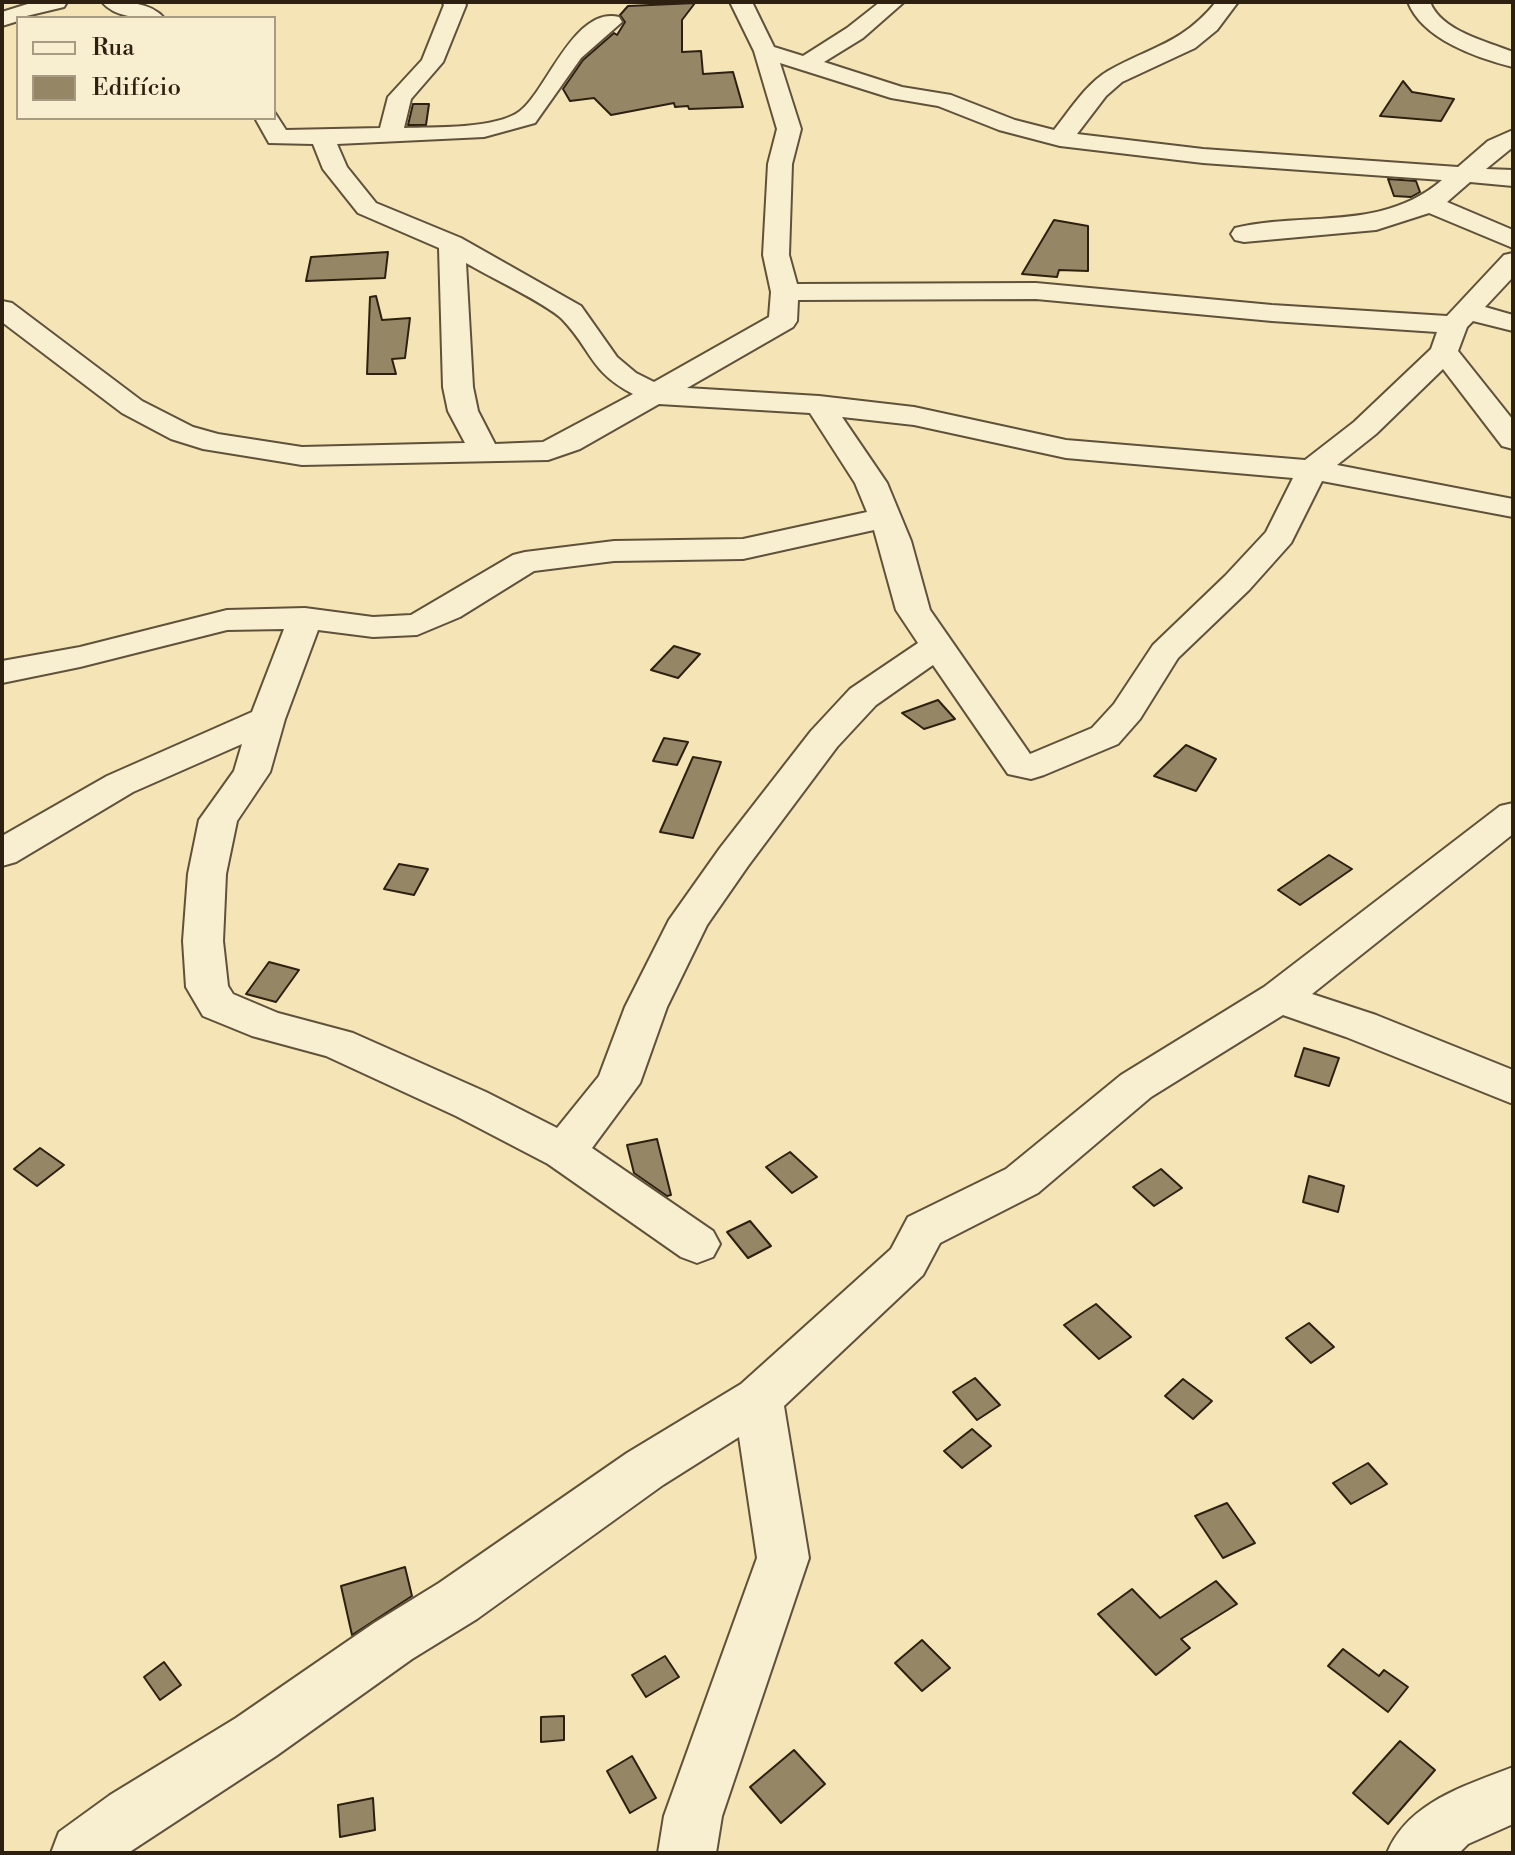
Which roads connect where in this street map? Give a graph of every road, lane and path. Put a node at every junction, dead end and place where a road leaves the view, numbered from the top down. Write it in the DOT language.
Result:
graph roads {
  1 [pos="56,2"];
  2 [pos="113,2"];
  3 [pos="453,2"];
  4 [pos="741,2"];
  5 [pos="893,2"];
  6 [pos="1227,2"];
  7 [pos="1419,2"];
  8 [pos="148,16"];
  9 [pos="2,19"];
  10 [pos="611,22"];
  11 [pos="765,51"];
  12 [pos="1513,60"];
  13 [pos="805,64"];
  14 [pos="268,120"];
  15 [pos="391,133"];
  16 [pos="322,136"];
  17 [pos="1513,137"];
  18 [pos="1060,139"];
  19 [pos="1463,177"];
  20 [pos="1513,178"];
  21 [pos="1513,193"];
  22 [pos="1430,204"];
  23 [pos="1244,234"];
  24 [pos="1513,240"];
  25 [pos="452,244"];
  26 [pos="1513,261"];
  27 [pos="785,292"];
  28 [pos="2,309"];
  29 [pos="1513,323"];
  30 [pos="1455,329"];
  31 [pos="657,395"];
  32 [pos="819,405"];
  33 [pos="1513,440"];
  34 [pos="484,451"];
  35 [pos="1312,470"];
  36 [pos="1513,508"];
  37 [pos="886,518"];
  38 [pos="305,618"];
  39 [pos="936,647"];
  40 [pos="2,672"];
  41 [pos="267,719"];
  42 [pos="1513,815"];
  43 [pos="2,853"];
  44 [pos="1279,998"];
  45 [pos="1513,1088"];
  46 [pos="564,1152"];
  47 [pos="697,1244"];
  48 [pos="758,1399"];
  49 [pos="1513,1795"];
  50 [pos="80,1853"];
  51 [pos="687,1853"];
  52 [pos="1416,1853"];
  1 -- 9 [label="street"];
  2 -- 8 [label="street"];
  3 -- 15 [label="street"];
  4 -- 11 [label="street"];
  5 -- 13 [label="street"];
  6 -- 18 [label="street"];
  7 -- 12 [label="street"];
  10 -- 15 [label="street"];
  11 -- 13 [label="street"];
  11 -- 27 [label="street"];
  13 -- 18 [label="street"];
  14 -- 16 [label="street"];
  15 -- 16 [label="street"];
  16 -- 25 [label="street"];
  17 -- 19 [label="street"];
  18 -- 19 [label="street"];
  19 -- 20 [label="street"];
  19 -- 21 [label="street"];
  19 -- 22 [label="street"];
  22 -- 23 [label="street"];
  22 -- 24 [label="street"];
  25 -- 31 [label="street"];
  25 -- 34 [label="street"];
  26 -- 30 [label="street"];
  27 -- 30 [label="street"];
  27 -- 31 [label="street"];
  28 -- 34 [label="street"];
  29 -- 30 [label="street"];
  30 -- 33 [label="street"];
  30 -- 35 [label="street"];
  31 -- 32 [label="street"];
  31 -- 34 [label="street"];
  32 -- 35 [label="street"];
  32 -- 37 [label="street"];
  35 -- 36 [label="street"];
  35 -- 39 [label="street"];
  37 -- 38 [label="street"];
  37 -- 39 [label="street"];
  38 -- 40 [label="street"];
  38 -- 41 [label="street"];
  39 -- 46 [label="street"];
  41 -- 43 [label="street"];
  41 -- 46 [label="street"];
  42 -- 44 [label="street"];
  44 -- 45 [label="street"];
  44 -- 48 [label="street"];
  46 -- 47 [label="street"];
  48 -- 50 [label="street"];
  48 -- 51 [label="street"];
  49 -- 52 [label="street"];
}
